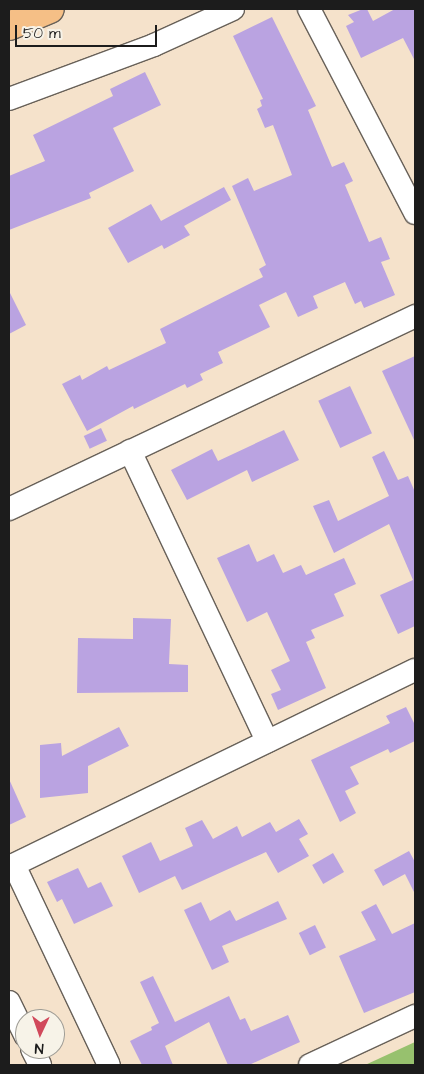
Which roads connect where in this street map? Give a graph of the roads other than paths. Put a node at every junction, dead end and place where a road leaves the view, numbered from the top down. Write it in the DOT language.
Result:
graph roads {
  1 [pos="50,9"];
  2 [pos="233,9"];
  3 [pos="308,9"];
  4 [pos="9,26"];
  5 [pos="9,99"];
  6 [pos="415,212"];
  7 [pos="415,316"];
  8 [pos="130,452"];
  9 [pos="9,509"];
  10 [pos="415,670"];
  11 [pos="267,741"];
  12 [pos="11,866"];
  13 [pos="9,1002"];
  14 [pos="15,1014"];
  15 [pos="415,1016"];
  16 [pos="108,1065"];
  17 [pos="310,1065"];
  1 -- 4 [label="main road"];
  2 -- 5 [label="street"];
  3 -- 6 [label="street"];
  7 -- 8 [label="street"];
  8 -- 9 [label="street"];
  8 -- 11 [label="street"];
  10 -- 11 [label="street"];
  11 -- 12 [label="street"];
  12 -- 16 [label="street"];
  13 -- 14 [label="street"];
  15 -- 17 [label="street"];
}
